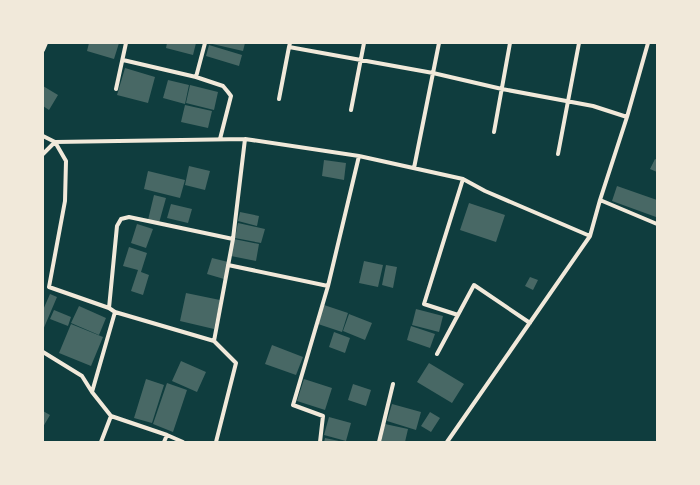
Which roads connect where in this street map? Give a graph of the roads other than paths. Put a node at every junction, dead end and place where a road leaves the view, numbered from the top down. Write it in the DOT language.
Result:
graph roads {
  1 [pos="46,43"];
  2 [pos="126,43"];
  3 [pos="205,43"];
  4 [pos="364,43"];
  5 [pos="439,43"];
  6 [pos="510,43"];
  7 [pos="579,43"];
  8 [pos="648,43"];
  9 [pos="290,45"];
  10 [pos="43,50"];
  11 [pos="123,60"];
  12 [pos="361,60"];
  13 [pos="433,73"];
  14 [pos="196,77"];
  15 [pos="116,89"];
  16 [pos="502,89"];
  17 [pos="279,99"];
  18 [pos="568,101"];
  19 [pos="351,110"];
  20 [pos="627,117"];
  21 [pos="494,132"];
  22 [pos="43,136"];
  23 [pos="220,139"];
  24 [pos="245,139"];
  25 [pos="55,142"];
  26 [pos="43,154"];
  27 [pos="558,154"];
  28 [pos="359,156"];
  29 [pos="414,168"];
  30 [pos="463,179"];
  31 [pos="600,200"];
  32 [pos="657,224"];
  33 [pos="590,236"];
  34 [pos="233,239"];
  35 [pos="228,265"];
  36 [pos="43,284"];
  37 [pos="328,286"];
  38 [pos="49,287"];
  39 [pos="108,308"];
  40 [pos="115,312"];
  41 [pos="458,315"];
  42 [pos="530,323"];
  43 [pos="214,341"];
  44 [pos="43,352"];
  45 [pos="437,354"];
  46 [pos="393,384"];
  47 [pos="92,392"];
  48 [pos="111,416"];
  49 [pos="167,435"];
  50 [pos="101,442"];
  51 [pos="164,442"];
  52 [pos="183,442"];
  53 [pos="216,442"];
  54 [pos="320,442"];
  55 [pos="379,442"];
  56 [pos="447,442"];
  1 -- 10 [label="street"];
  2 -- 11 [label="street"];
  3 -- 14 [label="street"];
  4 -- 12 [label="street"];
  5 -- 13 [label="street"];
  6 -- 16 [label="street"];
  7 -- 18 [label="street"];
  8 -- 20 [label="street"];
  9 -- 12 [label="street"];
  9 -- 17 [label="street"];
  11 -- 14 [label="street"];
  11 -- 15 [label="street"];
  12 -- 13 [label="street"];
  12 -- 19 [label="street"];
  13 -- 16 [label="street"];
  13 -- 29 [label="street"];
  14 -- 23 [label="street"];
  16 -- 18 [label="street"];
  16 -- 21 [label="street"];
  18 -- 20 [label="street"];
  18 -- 27 [label="street"];
  20 -- 31 [label="street"];
  22 -- 25 [label="street"];
  23 -- 24 [label="street"];
  23 -- 25 [label="street"];
  24 -- 28 [label="street"];
  24 -- 34 [label="street"];
  25 -- 26 [label="street"];
  25 -- 38 [label="street"];
  28 -- 29 [label="street"];
  28 -- 37 [label="street"];
  29 -- 30 [label="street"];
  30 -- 33 [label="street"];
  30 -- 41 [label="street"];
  31 -- 32 [label="street"];
  31 -- 33 [label="street"];
  33 -- 42 [label="street"];
  34 -- 35 [label="street"];
  34 -- 39 [label="street"];
  35 -- 37 [label="street"];
  35 -- 43 [label="street"];
  36 -- 38 [label="street"];
  37 -- 54 [label="street"];
  38 -- 39 [label="street"];
  39 -- 40 [label="street"];
  40 -- 43 [label="street"];
  40 -- 47 [label="street"];
  41 -- 42 [label="street"];
  41 -- 45 [label="street"];
  42 -- 56 [label="street"];
  43 -- 53 [label="street"];
  44 -- 47 [label="street"];
  46 -- 55 [label="street"];
  47 -- 48 [label="street"];
  48 -- 49 [label="street"];
  48 -- 50 [label="street"];
  49 -- 51 [label="street"];
  49 -- 52 [label="street"];
}
